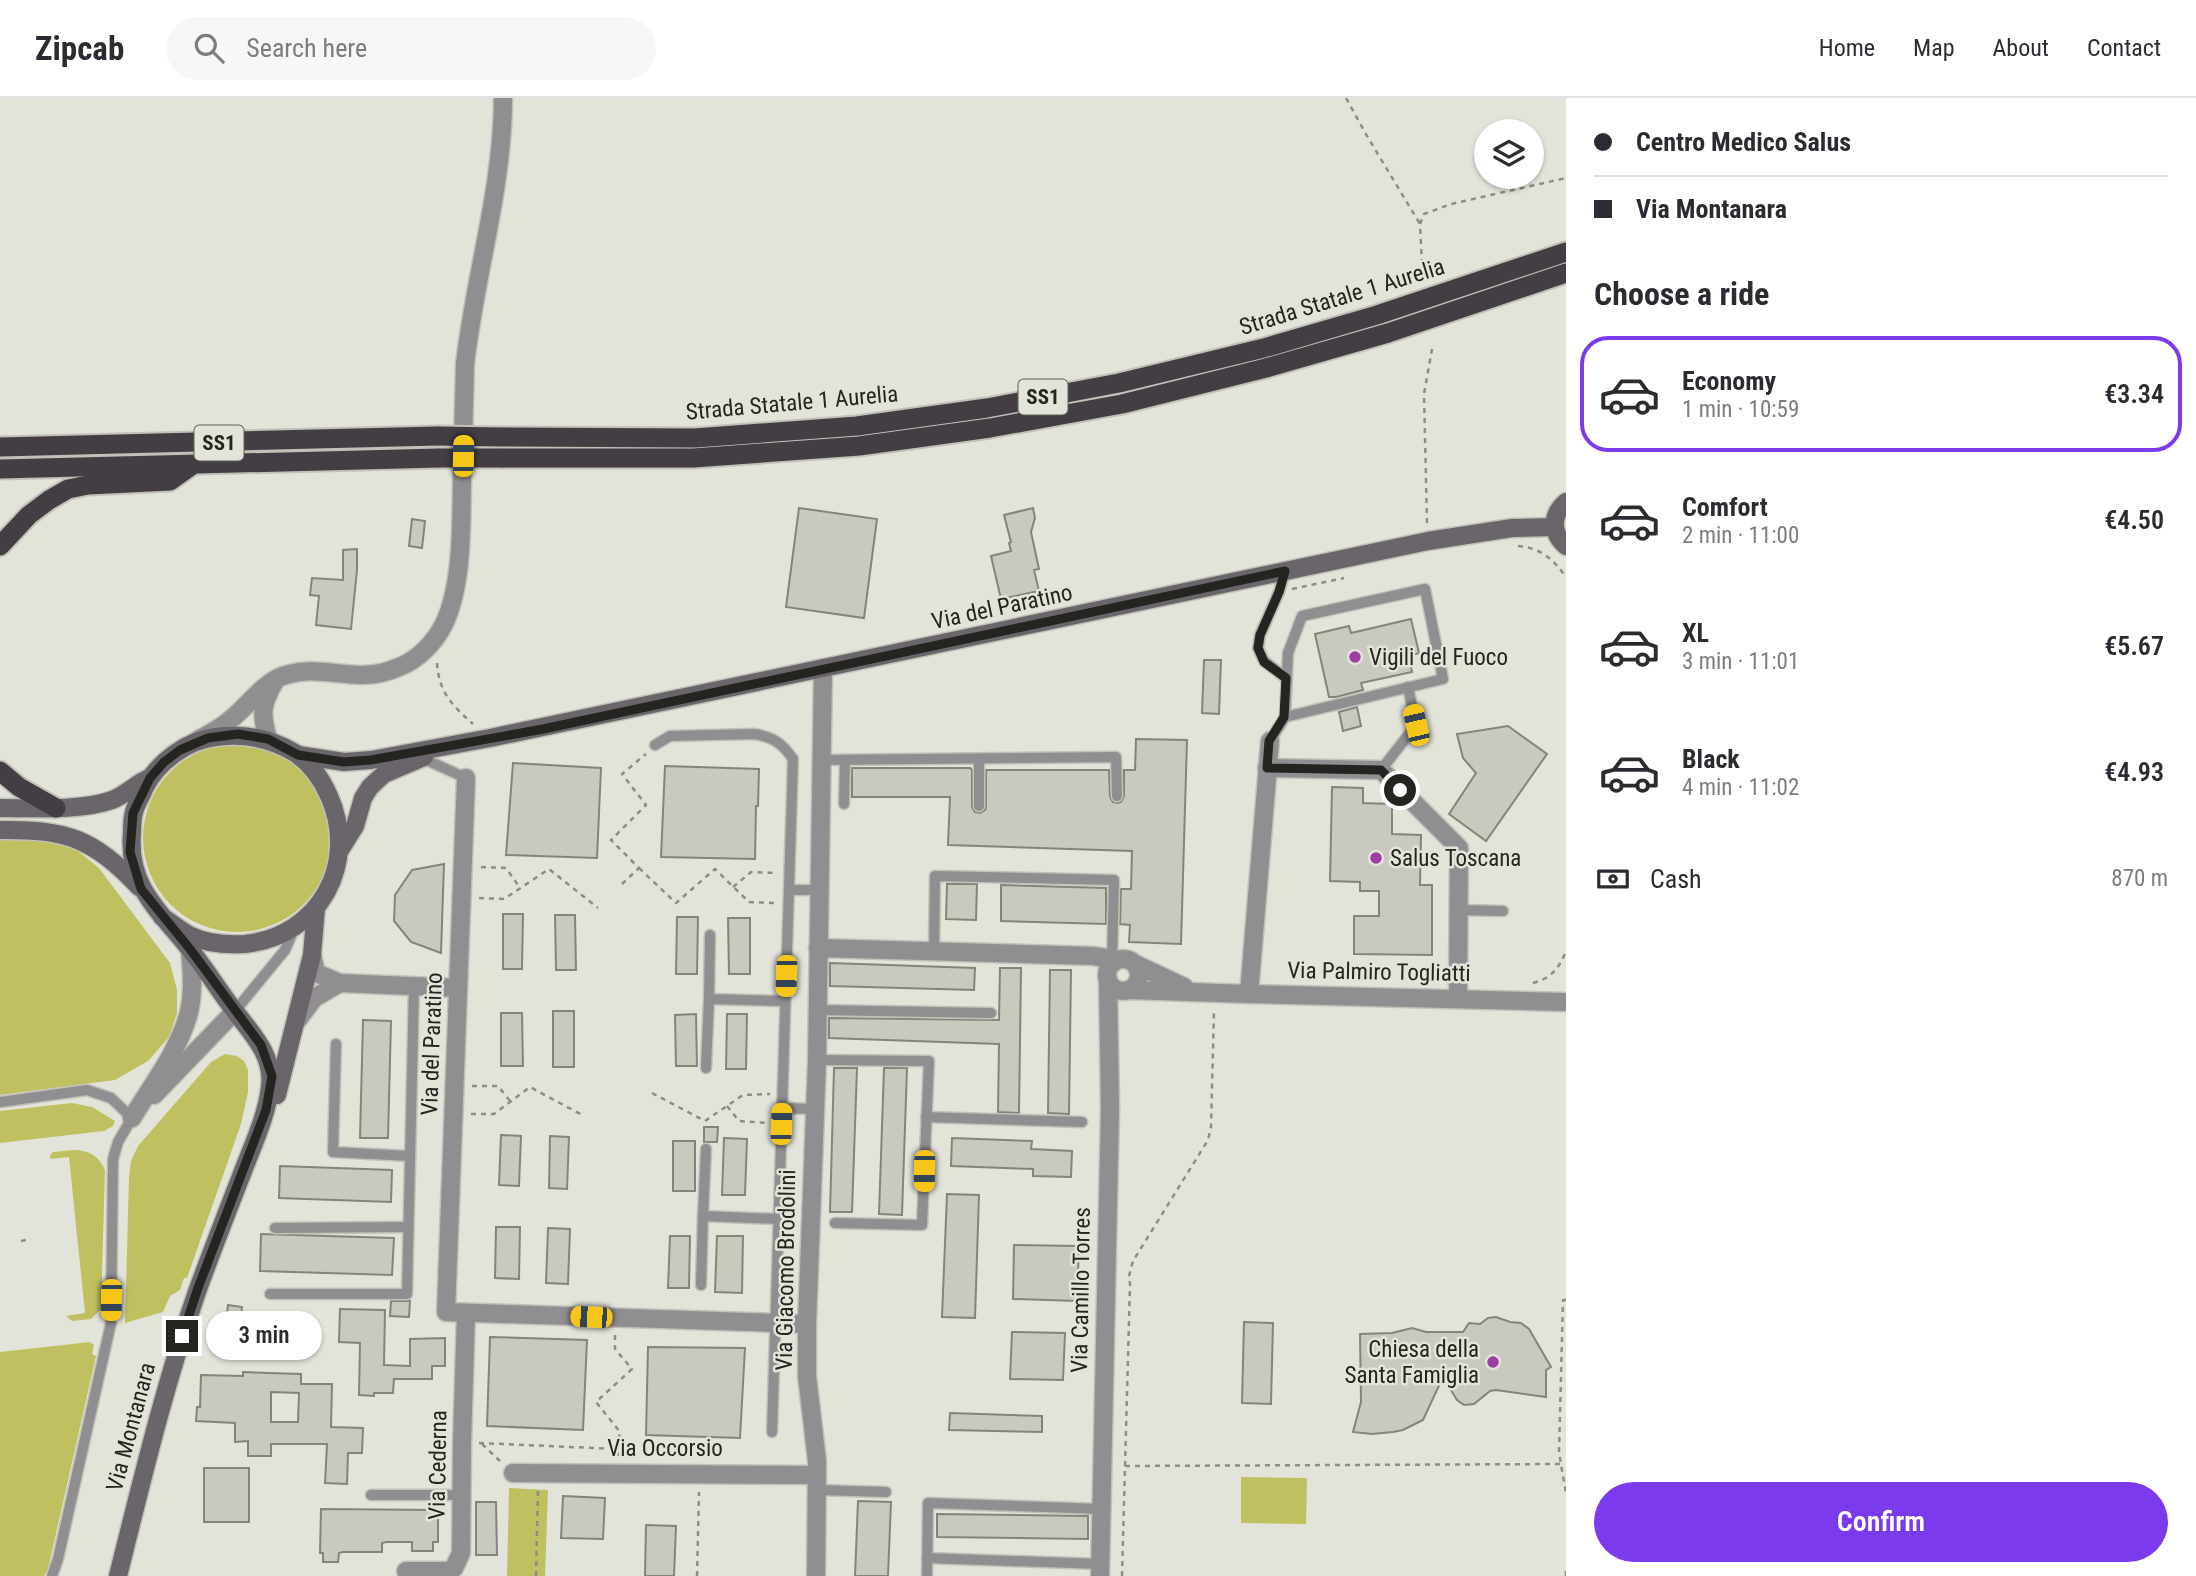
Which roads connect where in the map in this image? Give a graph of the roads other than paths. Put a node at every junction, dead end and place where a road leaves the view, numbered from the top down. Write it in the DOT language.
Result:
graph roads {
  1 [pos="503,98"];
  2 [pos="1566,252"];
  3 [pos="1566,273"];
  4 [pos="0,447"];
  5 [pos="192,466"];
  6 [pos="0,469"];
  7 [pos="1566,502"];
  8 [pos="1555,527"];
  9 [pos="0,545"];
  10 [pos="1566,546"];
  11 [pos="1285,571"];
  12 [pos="823,670"];
  13 [pos="1286,678"];
  14 [pos="276,679"];
  15 [pos="1408,687"];
  16 [pos="1284,717"];
  17 [pos="268,739"];
  18 [pos="1269,741"];
  19 [pos="461,743"];
  20 [pos="655,746"];
  21 [pos="180,750"];
  22 [pos="298,755"];
  23 [pos="421,758"];
  24 [pos="979,759"];
  25 [pos="821,760"];
  26 [pos="845,760"];
  27 [pos="1267,768"];
  28 [pos="1381,770"];
  29 [pos="0,771"];
  30 [pos="150,778"];
  31 [pos="466,778"];
  32 [pos="1117,796"];
  33 [pos="844,804"];
  34 [pos="979,806"];
  35 [pos="0,808"];
  36 [pos="56,808"];
  37 [pos="0,830"];
  38 [pos="340,850"];
  39 [pos="141,889"];
  40 [pos="789,890"];
  41 [pos="819,890"];
  42 [pos="316,908"];
  43 [pos="1458,910"];
  44 [pos="1503,911"];
  45 [pos="162,917"];
  46 [pos="296,927"];
  47 [pos="710,935"];
  48 [pos="818,948"];
  49 [pos="190,949"];
  50 [pos="934,951"];
  51 [pos="312,955"];
  52 [pos="1135,964"];
  53 [pos="1118,981"];
  54 [pos="340,984"];
  55 [pos="414,986"];
  56 [pos="458,988"];
  57 [pos="1194,992"];
  58 [pos="1249,995"];
  59 [pos="1458,998"];
  60 [pos="709,999"];
  61 [pos="785,1000"];
  62 [pos="1565,1000"];
  63 [pos="817,1010"];
  64 [pos="235,1012"];
  65 [pos="991,1013"];
  66 [pos="295,1023"];
  67 [pos="336,1044"];
  68 [pos="817,1060"];
  69 [pos="706,1068"];
  70 [pos="0,1102"];
  71 [pos="782,1108"];
  72 [pos="815,1109"];
  73 [pos="926,1117"];
  74 [pos="132,1118"];
  75 [pos="1082,1122"];
  76 [pos="257,1135"];
  77 [pos="706,1149"];
  78 [pos="410,1156"];
  79 [pos="703,1216"];
  80 [pos="778,1219"];
  81 [pos="835,1223"];
  82 [pos="408,1227"];
  83 [pos="275,1228"];
  84 [pos="701,1285"];
  85 [pos="270,1294"];
  86 [pos="466,1313"];
  87 [pos="775,1324"];
  88 [pos="807,1324"];
  89 [pos="772,1432"];
  90 [pos="513,1473"];
  91 [pos="817,1482"];
  92 [pos="886,1492"];
  93 [pos="371,1495"];
  94 [pos="461,1495"];
  95 [pos="1101,1509"];
  96 [pos="927,1558"];
  97 [pos="1100,1570"];
  98 [pos="406,1571"];
  99 [pos="52,1576"];
  100 [pos="118,1576"];
  101 [pos="816,1576"];
  102 [pos="927,1576"];
  1 -- 14 [label="street"];
  2 -- 4 [label="highway, Strada Statale 1 Aurelia / SS1, bridge"];
  3 -- 5 [label="highway, Strada Statale 1 Aurelia / SS1, bridge"];
  5 -- 6 [label="highway, Strada Statale 1 Aurelia / SS1"];
  5 -- 9 [label="highway"];
  7 -- 8 [label="main road"];
  8 -- 10 [label="main road"];
  8 -- 11 [label="main road, Via del Paratino"];
  11 -- 12 [label="main road, Via del Paratino"];
  11 -- 13 [label="lane"];
  12 -- 19 [label="main road, Via del Paratino"];
  12 -- 25 [label="street, Via Giacomo Brodolini"];
  13 -- 15 [label="lane"];
  13 -- 16 [label="lane"];
  14 -- 17 [label="street"];
  14 -- 21 [label="street"];
  15 -- 16 [label="lane"];
  15 -- 28 [label="lane"];
  16 -- 18 [label="lane"];
  17 -- 21 [label="main road"];
  17 -- 22 [label="main road"];
  18 -- 27 [label="street"];
  19 -- 22 [label="main road"];
  19 -- 23 [label="main road"];
  20 -- 40 [label="lane"];
  21 -- 30 [label="main road"];
  22 -- 38 [label="main road"];
  23 -- 31 [label="lane"];
  23 -- 38 [label="main road"];
  24 -- 26 [label="lane"];
  24 -- 32 [label="lane"];
  24 -- 34 [label="lane"];
  25 -- 26 [label="lane"];
  25 -- 41 [label="street, Via Giacomo Brodolini"];
  26 -- 33 [label="lane"];
  27 -- 28 [label="street"];
  27 -- 58 [label="street"];
  28 -- 43 [label="street"];
  29 -- 36 [label="highway"];
  30 -- 36 [label="main road"];
  30 -- 39 [label="main road"];
  31 -- 56 [label="street, Via del Paratino"];
  35 -- 36 [label="main road"];
  37 -- 39 [label="main road"];
  38 -- 42 [label="main road"];
  39 -- 45 [label="main road"];
  40 -- 41 [label="lane"];
  40 -- 61 [label="lane"];
  41 -- 48 [label="street, Via Giacomo Brodolini"];
  42 -- 46 [label="main road"];
  42 -- 51 [label="main road"];
  43 -- 44 [label="lane"];
  43 -- 59 [label="street"];
  45 -- 46 [label="main road"];
  45 -- 49 [label="main road"];
  46 -- 64 [label="lane"];
  47 -- 60 [label="lane"];
  48 -- 50 [label="street, Via Palmiro Togliatti"];
  48 -- 63 [label="street, Via Giacomo Brodolini"];
  49 -- 64 [label="main road"];
  49 -- 74 [label="street"];
  50 -- 53 [label="street, Via Palmiro Togliatti"];
  50 -- 53 [label="lane"];
  51 -- 54 [label="street"];
  51 -- 66 [label="main road"];
  52 -- 53 [label="street"];
  52 -- 53 [label="street"];
  52 -- 57 [label="street, Via Palmiro Togliatti"];
  53 -- 57 [label="street, Via Palmiro Togliatti"];
  53 -- 95 [label="street, Via Camillo Torres"];
  54 -- 55 [label="street"];
  54 -- 66 [label="street"];
  55 -- 56 [label="street"];
  55 -- 78 [label="lane"];
  56 -- 86 [label="street, Via del Paratino"];
  57 -- 58 [label="street, Via Palmiro Togliatti"];
  58 -- 59 [label="street, Via Palmiro Togliatti"];
  59 -- 62 [label="street, Via Palmiro Togliatti"];
  60 -- 61 [label="lane"];
  60 -- 69 [label="lane"];
  61 -- 71 [label="lane"];
  63 -- 65 [label="lane"];
  63 -- 68 [label="street, Via Giacomo Brodolini"];
  64 -- 74 [label="street"];
  64 -- 76 [label="main road"];
  66 -- 76 [label="main road"];
  67 -- 78 [label="lane"];
  68 -- 72 [label="street, Via Giacomo Brodolini"];
  68 -- 73 [label="lane"];
  70 -- 74 [label="lane"];
  71 -- 72 [label="lane"];
  71 -- 80 [label="lane"];
  72 -- 88 [label="street, Via Giacomo Brodolini"];
  73 -- 75 [label="lane"];
  73 -- 81 [label="lane"];
  74 -- 99 [label="lane"];
  76 -- 100 [label="main road, Via Montanara"];
  77 -- 79 [label="lane"];
  78 -- 82 [label="lane"];
  79 -- 80 [label="lane"];
  79 -- 84 [label="lane"];
  80 -- 87 [label="lane"];
  82 -- 83 [label="lane"];
  82 -- 85 [label="lane"];
  86 -- 87 [label="street"];
  86 -- 94 [label="street, Via Cederna"];
  87 -- 88 [label="street"];
  87 -- 89 [label="lane"];
  88 -- 91 [label="street, Via Giacomo Brodolini"];
  90 -- 91 [label="street, Via Occorsio"];
  91 -- 92 [label="lane"];
  91 -- 101 [label="street, Via Giacomo Brodolini"];
  93 -- 94 [label="lane"];
  94 -- 98 [label="street, Via Cederna"];
  95 -- 96 [label="lane"];
  95 -- 97 [label="street, Via Camillo Torres"];
  96 -- 97 [label="lane"];
  96 -- 102 [label="lane"];
}
